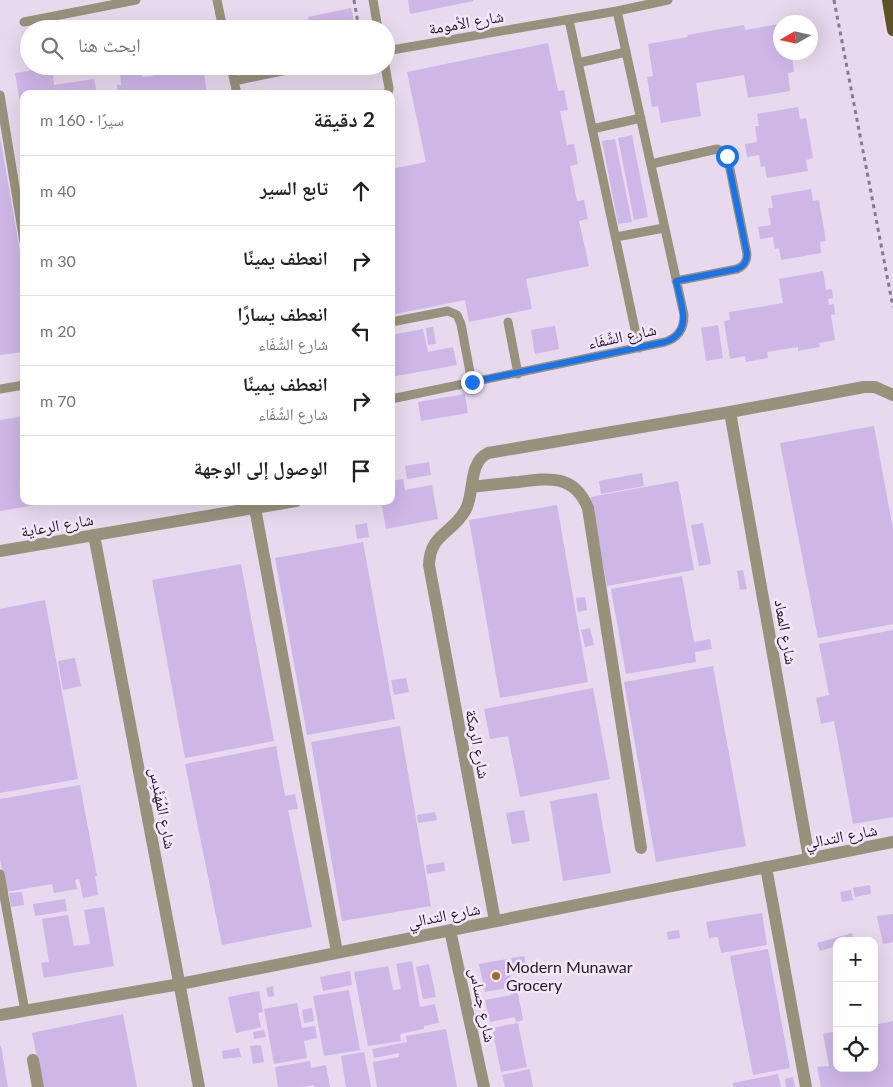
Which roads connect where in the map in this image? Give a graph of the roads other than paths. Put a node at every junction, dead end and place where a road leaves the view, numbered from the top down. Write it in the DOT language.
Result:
graph roads {
  1 [pos="136,0"];
  2 [pos="217,0"];
  3 [pos="373,0"];
  4 [pos="668,0"];
  5 [pos="886,2"];
  6 [pos="617,11"];
  7 [pos="34,20"];
  8 [pos="221,20"];
  9 [pos="376,20"];
  10 [pos="569,20"];
  11 [pos="893,30"];
  12 [pos="395,49"];
  13 [pos="626,52"];
  14 [pos="578,63"];
  15 [pos="233,75"];
  16 [pos="263,75"];
  17 [pos="387,75"];
  18 [pos="234,81"];
  19 [pos="236,90"];
  20 [pos="389,90"];
  21 [pos="0,95"];
  22 [pos="640,118"];
  23 [pos="592,129"];
  24 [pos="651,164"];
  25 [pos="20,218"];
  26 [pos="664,228"];
  27 [pos="616,237"];
  28 [pos="676,281"];
  29 [pos="395,321"];
  30 [pos="508,322"];
  31 [pos="639,348"];
  32 [pos="518,374"];
  33 [pos="472,382"];
  34 [pos="20,386"];
  35 [pos="0,389"];
  36 [pos="893,395"];
  37 [pos="395,398"];
  38 [pos="730,412"];
  39 [pos="472,486"];
  40 [pos="273,505"];
  41 [pos="255,508"];
  42 [pos="94,535"];
  43 [pos="0,552"];
  44 [pos="893,842"];
  45 [pos="641,848"];
  46 [pos="809,858"];
  47 [pos="766,867"];
  48 [pos="0,874"];
  49 [pos="495,921"];
  50 [pos="450,930"];
  51 [pos="337,952"];
  52 [pos="180,984"];
  53 [pos="25,1011"];
  54 [pos="0,1015"];
  55 [pos="33,1060"];
  56 [pos="38,1087"];
  57 [pos="199,1087"];
  58 [pos="484,1087"];
  59 [pos="806,1087"];
  1 -- 7 [label="lane"];
  2 -- 8 [label="lane"];
  3 -- 9 [label="lane"];
  4 -- 6 [label="lane, شارع الأمومة"];
  5 -- 11 [label="main road"];
  6 -- 10 [label="lane, شارع الأمومة"];
  6 -- 13 [label="lane, شارع الشِّفَاء"];
  10 -- 12 [label="lane, شارع الأمومة"];
  10 -- 14 [label="lane"];
  13 -- 14 [label="lane"];
  13 -- 22 [label="lane, شارع الشِّفَاء"];
  14 -- 23 [label="lane"];
  15 -- 18 [label="lane"];
  16 -- 18 [label="lane"];
  17 -- 20 [label="lane"];
  18 -- 19 [label="lane"];
  21 -- 25 [label="lane"];
  22 -- 23 [label="lane"];
  22 -- 24 [label="lane, شارع الشِّفَاء"];
  23 -- 27 [label="lane"];
  24 -- 26 [label="lane, شارع الشِّفَاء"];
  24 -- 28 [label="lane"];
  26 -- 27 [label="lane"];
  26 -- 28 [label="lane, شارع الشِّفَاء"];
  27 -- 31 [label="lane"];
  28 -- 31 [label="lane, شارع الشِّفَاء"];
  29 -- 33 [label="lane"];
  30 -- 32 [label="lane"];
  31 -- 32 [label="lane, شارع الشِّفَاء"];
  32 -- 33 [label="lane, شارع الشِّفَاء"];
  33 -- 37 [label="lane, شارع الشِّفَاء"];
  34 -- 35 [label="lane"];
  36 -- 38 [label="street, شارع الرمكة"];
  38 -- 39 [label="street, شارع الرمكة"];
  38 -- 46 [label="street, شارع المعاد"];
  39 -- 45 [label="street"];
  39 -- 49 [label="street, شارع الرمكة"];
  40 -- 41 [label="street, شارع الرعاية"];
  41 -- 42 [label="street, شارع الرعاية"];
  41 -- 51 [label="street"];
  42 -- 43 [label="street, شارع الرعاية"];
  42 -- 52 [label="street, شارع المُهَنْدِس"];
  44 -- 46 [label="street, شارع التدالي"];
  46 -- 47 [label="street, شارع التدالي"];
  47 -- 49 [label="street, شارع التدالي"];
  47 -- 59 [label="street"];
  48 -- 53 [label="lane"];
  49 -- 50 [label="street, شارع التدالي"];
  50 -- 51 [label="street, شارع التدالي"];
  50 -- 58 [label="street, شارع جساس"];
  51 -- 52 [label="street, شارع التدالي"];
  52 -- 53 [label="street, شارع التدالي"];
  52 -- 57 [label="street, شارع المُهَنْدِس"];
  53 -- 54 [label="street, شارع التدالي"];
  55 -- 56 [label="street"];
}
